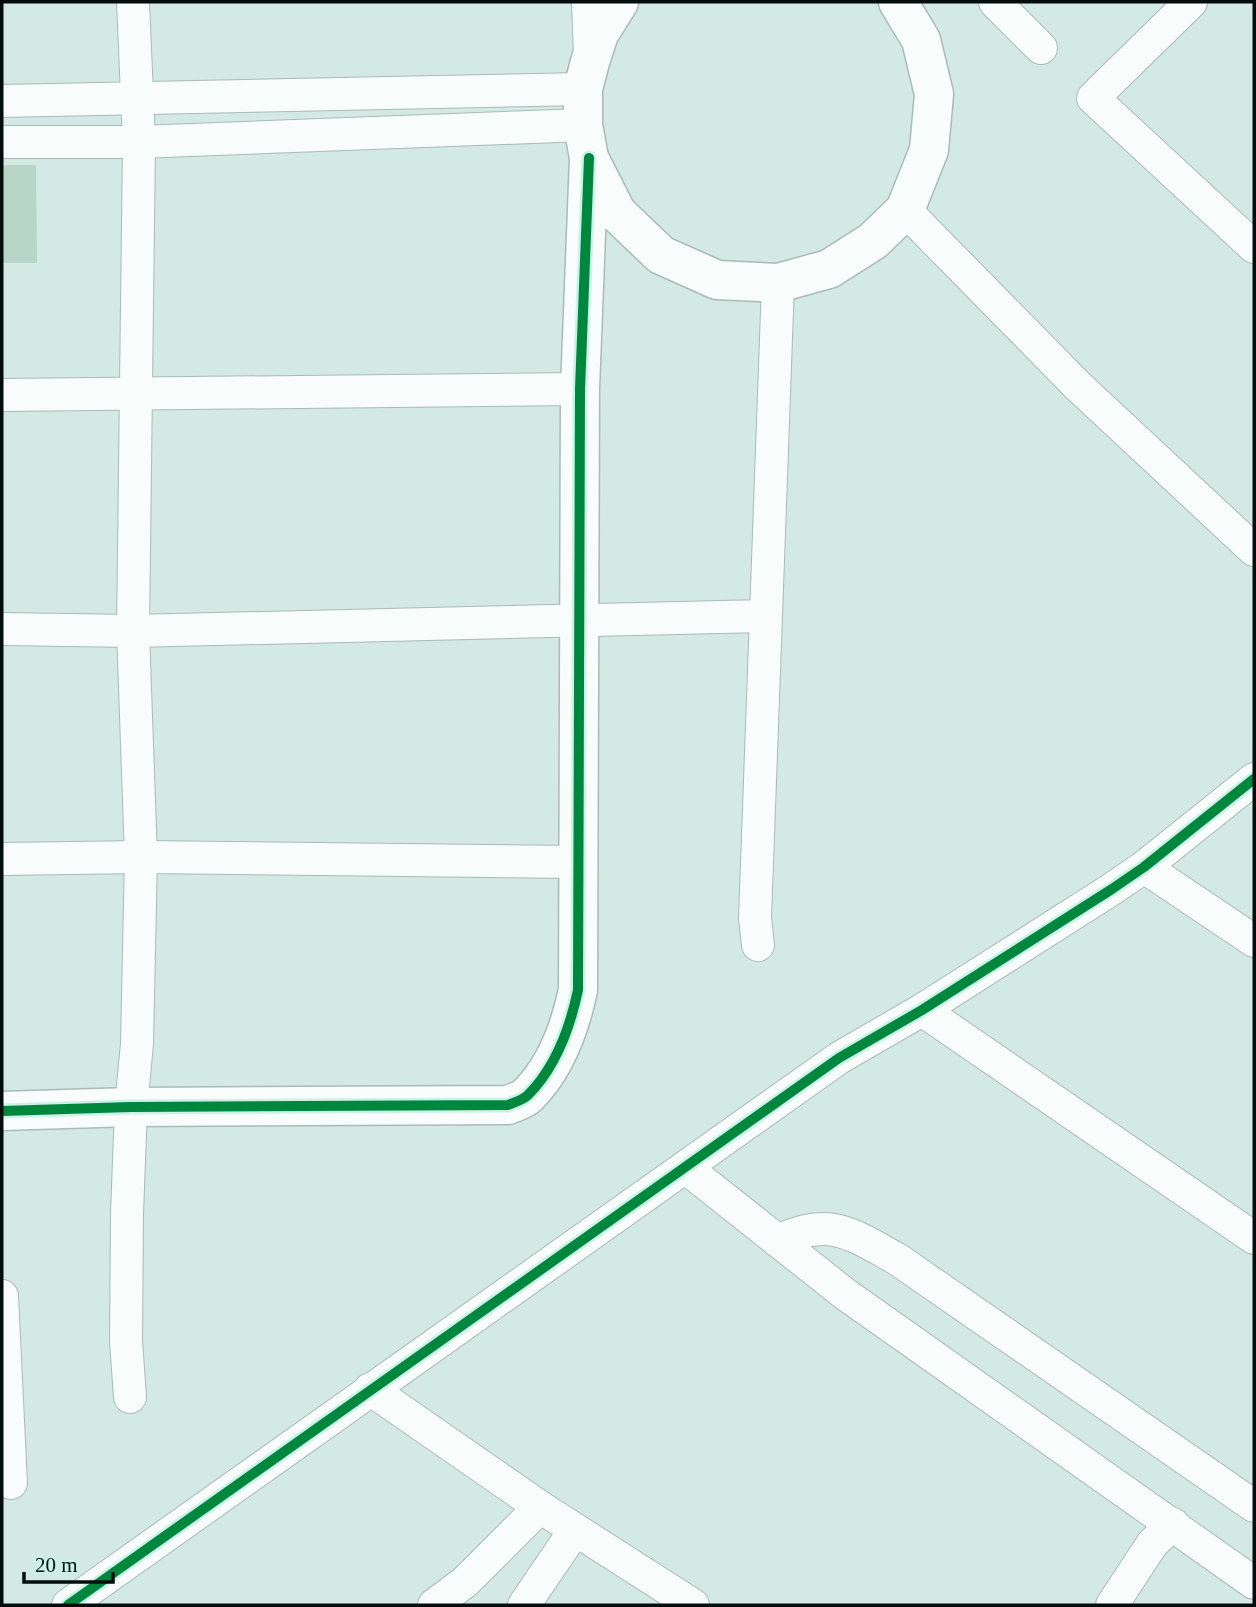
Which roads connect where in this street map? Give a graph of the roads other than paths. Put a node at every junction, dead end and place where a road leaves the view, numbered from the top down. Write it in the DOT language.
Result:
graph roads {
  1 [pos="133,2"];
  2 [pos="588,2"];
  3 [pos="619,2"];
  4 [pos="898,2"];
  5 [pos="995,2"];
  6 [pos="1191,2"];
  7 [pos="1041,48"];
  8 [pos="138,99"];
  9 [pos="2,101"];
  10 [pos="586,109"];
  11 [pos="2,142"];
  12 [pos="139,142"];
  13 [pos="905,209"];
  14 [pos="1249,233"];
  15 [pos="778,283"];
  16 [pos="580,389"];
  17 [pos="136,394"];
  18 [pos="2,395"];
  19 [pos="1254,550"];
  20 [pos="766,616"];
  21 [pos="580,621"];
  22 [pos="2,629"];
  23 [pos="134,631"];
  24 [pos="1254,779"];
  25 [pos="141,857"];
  26 [pos="2,859"];
  27 [pos="577,862"];
  28 [pos="1144,867"];
  29 [pos="1254,940"];
  30 [pos="758,944"];
  31 [pos="922,1010"];
  32 [pos="131,1107"];
  33 [pos="2,1111"];
  34 [pos="686,1168"];
  35 [pos="1252,1231"];
  36 [pos="778,1241"];
  37 [pos="2,1296"];
  38 [pos="370,1389"];
  39 [pos="130,1397"];
  40 [pos="10,1483"];
  41 [pos="1254,1506"];
  42 [pos="540,1507"];
  43 [pos="1173,1524"];
  44 [pos="575,1530"];
  45 [pos="1254,1583"];
  46 [pos="68,1605"];
  47 [pos="434,1605"];
  48 [pos="524,1605"];
  49 [pos="693,1605"];
  50 [pos="1112,1605"];
  1 -- 8 [label="street"];
  2 -- 10 [label="street"];
  3 -- 10 [label="street"];
  4 -- 13 [label="street"];
  5 -- 7 [label="street"];
  6 -- 14 [label="street"];
  8 -- 9 [label="street"];
  8 -- 10 [label="street"];
  8 -- 12 [label="street"];
  10 -- 12 [label="street"];
  10 -- 15 [label="street"];
  10 -- 16 [label="street"];
  11 -- 12 [label="street"];
  12 -- 17 [label="street"];
  13 -- 15 [label="street"];
  13 -- 19 [label="street"];
  15 -- 20 [label="street"];
  16 -- 17 [label="street"];
  16 -- 21 [label="street"];
  17 -- 18 [label="street"];
  17 -- 23 [label="street"];
  20 -- 21 [label="street"];
  20 -- 30 [label="street"];
  21 -- 23 [label="street"];
  21 -- 27 [label="street"];
  22 -- 23 [label="street"];
  23 -- 25 [label="street"];
  24 -- 28 [label="street"];
  25 -- 26 [label="street"];
  25 -- 27 [label="street"];
  25 -- 32 [label="street"];
  27 -- 32 [label="street"];
  28 -- 29 [label="street"];
  28 -- 31 [label="street"];
  31 -- 34 [label="street"];
  31 -- 35 [label="street"];
  32 -- 33 [label="street"];
  32 -- 39 [label="street"];
  34 -- 36 [label="street"];
  34 -- 38 [label="street"];
  36 -- 41 [label="street"];
  36 -- 43 [label="street"];
  37 -- 40 [label="street"];
  38 -- 42 [label="street"];
  38 -- 46 [label="street"];
  42 -- 44 [label="street"];
  42 -- 47 [label="street"];
  43 -- 45 [label="street"];
  43 -- 50 [label="street"];
  44 -- 48 [label="street"];
  44 -- 49 [label="street"];
}
